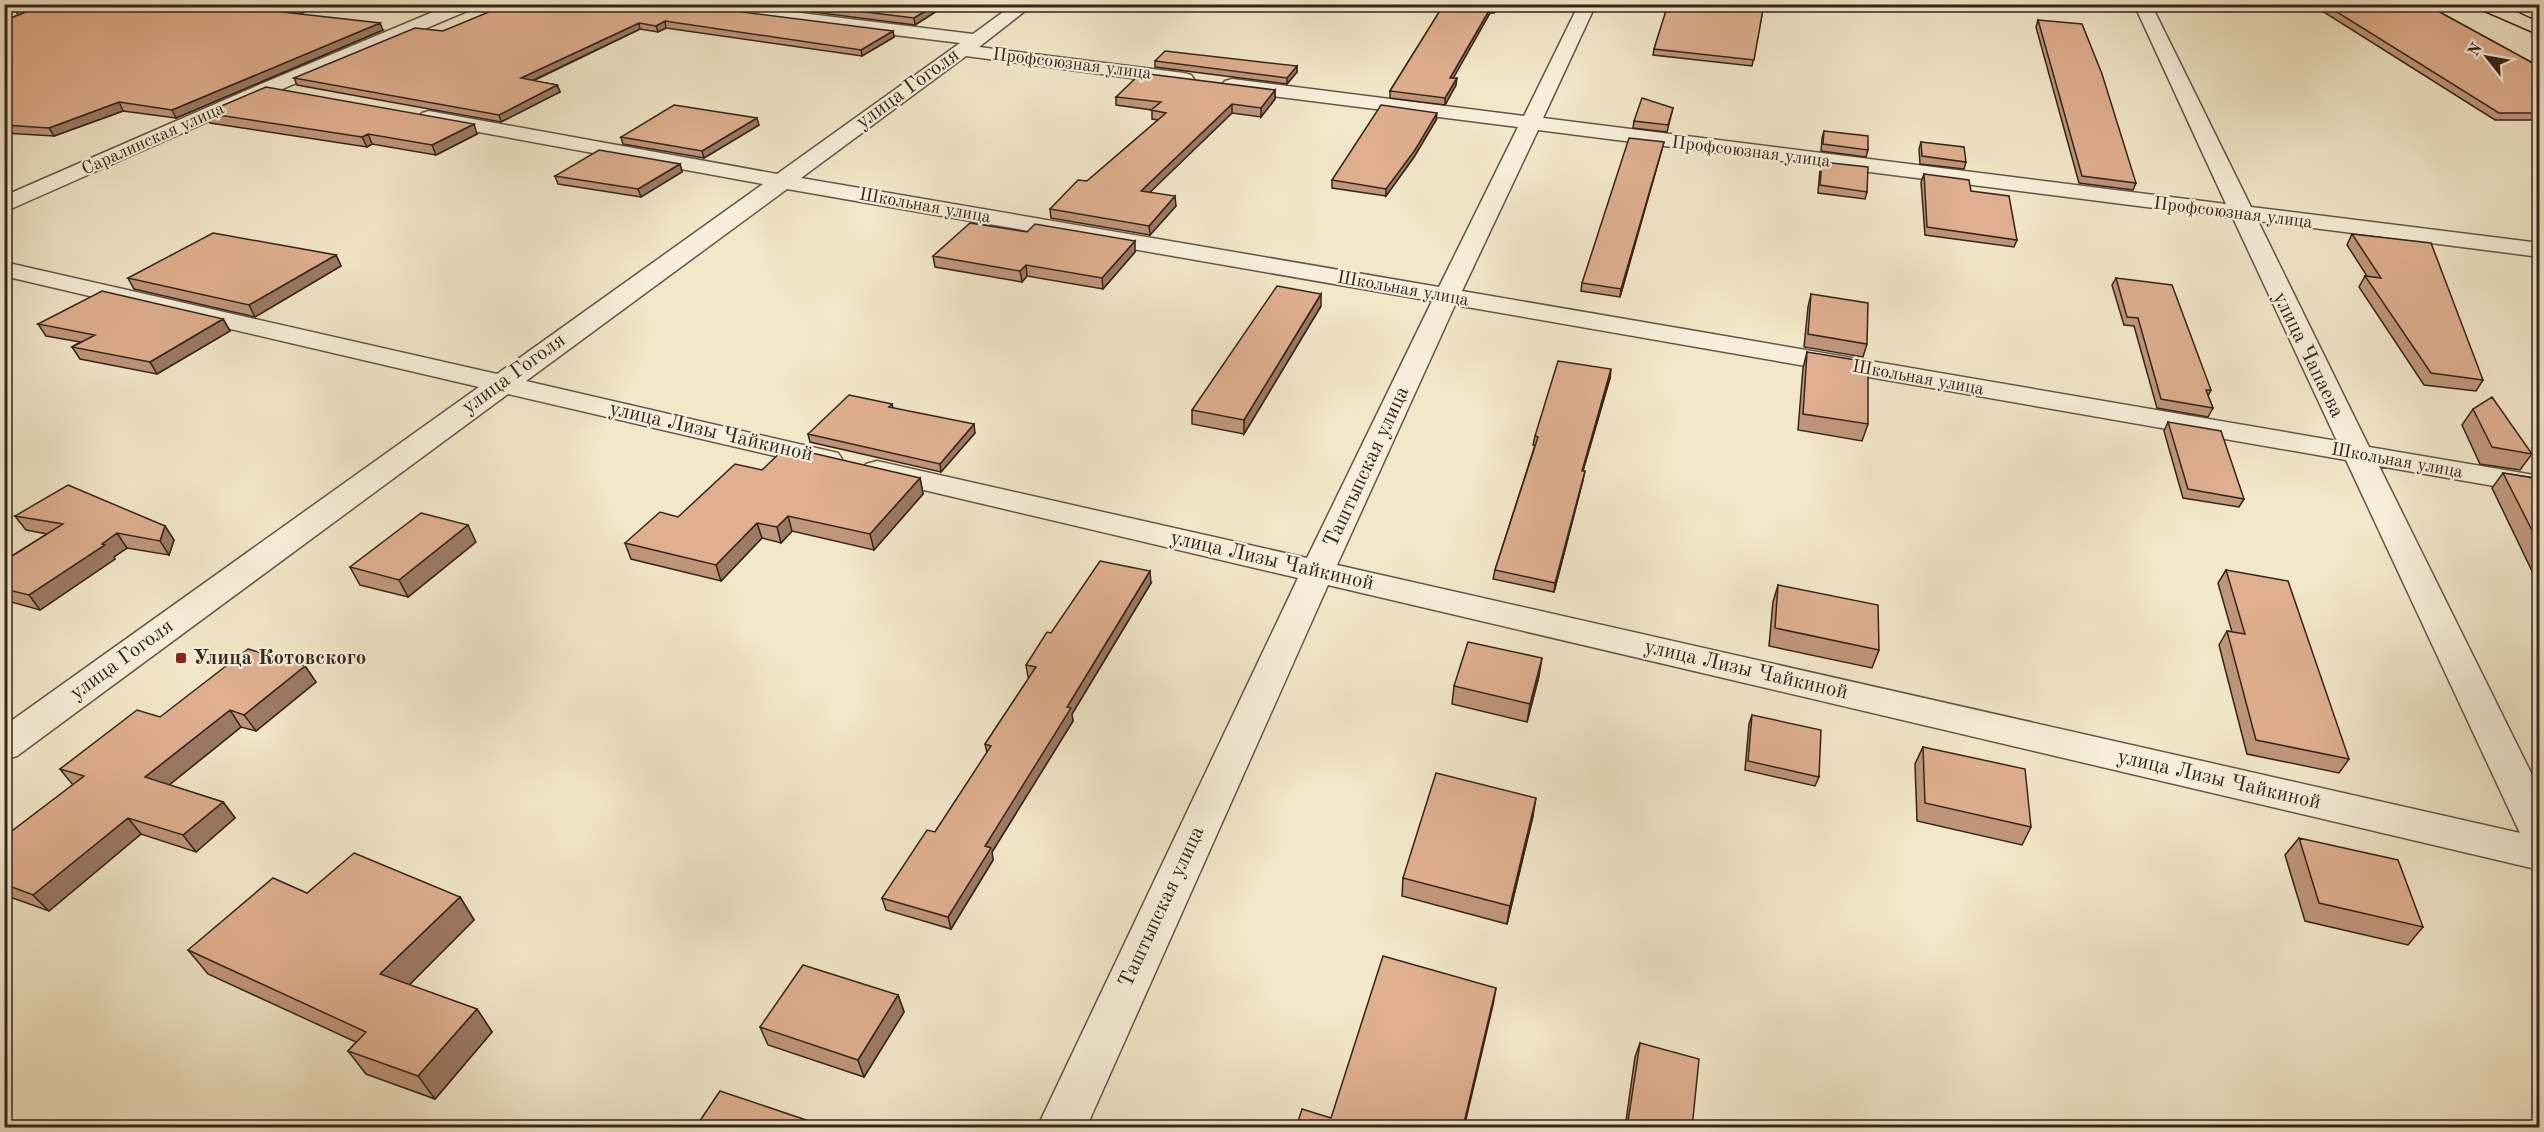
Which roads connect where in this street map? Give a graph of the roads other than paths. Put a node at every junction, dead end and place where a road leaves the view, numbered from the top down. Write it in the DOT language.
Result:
graph roads {
  1 [pos="33,4"];
  2 [pos="468,4"];
  3 [pos="681,4"];
  4 [pos="1026,4"];
  5 [pos="1588,4"];
  6 [pos="2142,4"];
  7 [pos="2484,4"];
  8 [pos="4,16"];
  9 [pos="2540,30"];
  10 [pos="969,45"];
  11 [pos="268,88"];
  12 [pos="315,97"];
  13 [pos="408,114"];
  14 [pos="1531,124"];
  15 [pos="781,181"];
  16 [pos="4,205"];
  17 [pos="2241,214"];
  18 [pos="2540,250"];
  19 [pos="4,269"];
  20 [pos="1447,296"];
  21 [pos="501,383"];
  22 [pos="2356,454"];
  23 [pos="2540,485"];
  24 [pos="1317,572"];
  25 [pos="4,746"];
  26 [pos="2540,833"];
  27 [pos="2540,854"];
  28 [pos="1061,1128"];
  1 -- 8 [label="street"];
  2 -- 11 [label="street, Саралинская улица"];
  3 -- 10 [label="street, Профсоюзная улица"];
  4 -- 10 [label="street, улица Гоголя"];
  5 -- 14 [label="street, Таштыпская улица"];
  6 -- 17 [label="street, улица Чапаева"];
  7 -- 9 [label="main road"];
  10 -- 14 [label="street, Профсоюзная улица"];
  10 -- 15 [label="street, улица Гоголя"];
  11 -- 12 [label="street"];
  11 -- 16 [label="street, Саралинская улица"];
  13 -- 15 [label="street, Школьная улица"];
  14 -- 17 [label="street, Профсоюзная улица"];
  14 -- 20 [label="street, Таштыпская улица"];
  15 -- 20 [label="street, Школьная улица"];
  15 -- 21 [label="street, улица Гоголя"];
  17 -- 18 [label="street, Профсоюзная улица"];
  17 -- 22 [label="street, улица Чапаева"];
  19 -- 21 [label="street, улица Лизы Чайкиной"];
  20 -- 22 [label="street, Школьная улица"];
  20 -- 24 [label="street, Таштыпская улица"];
  21 -- 24 [label="street, улица Лизы Чайкиной"];
  21 -- 25 [label="street, улица Гоголя"];
  22 -- 23 [label="street, Школьная улица"];
  22 -- 26 [label="street, улица Чапаева"];
  24 -- 27 [label="street, улица Лизы Чайкиной"];
  24 -- 28 [label="street, Таштыпская улица"];
}
